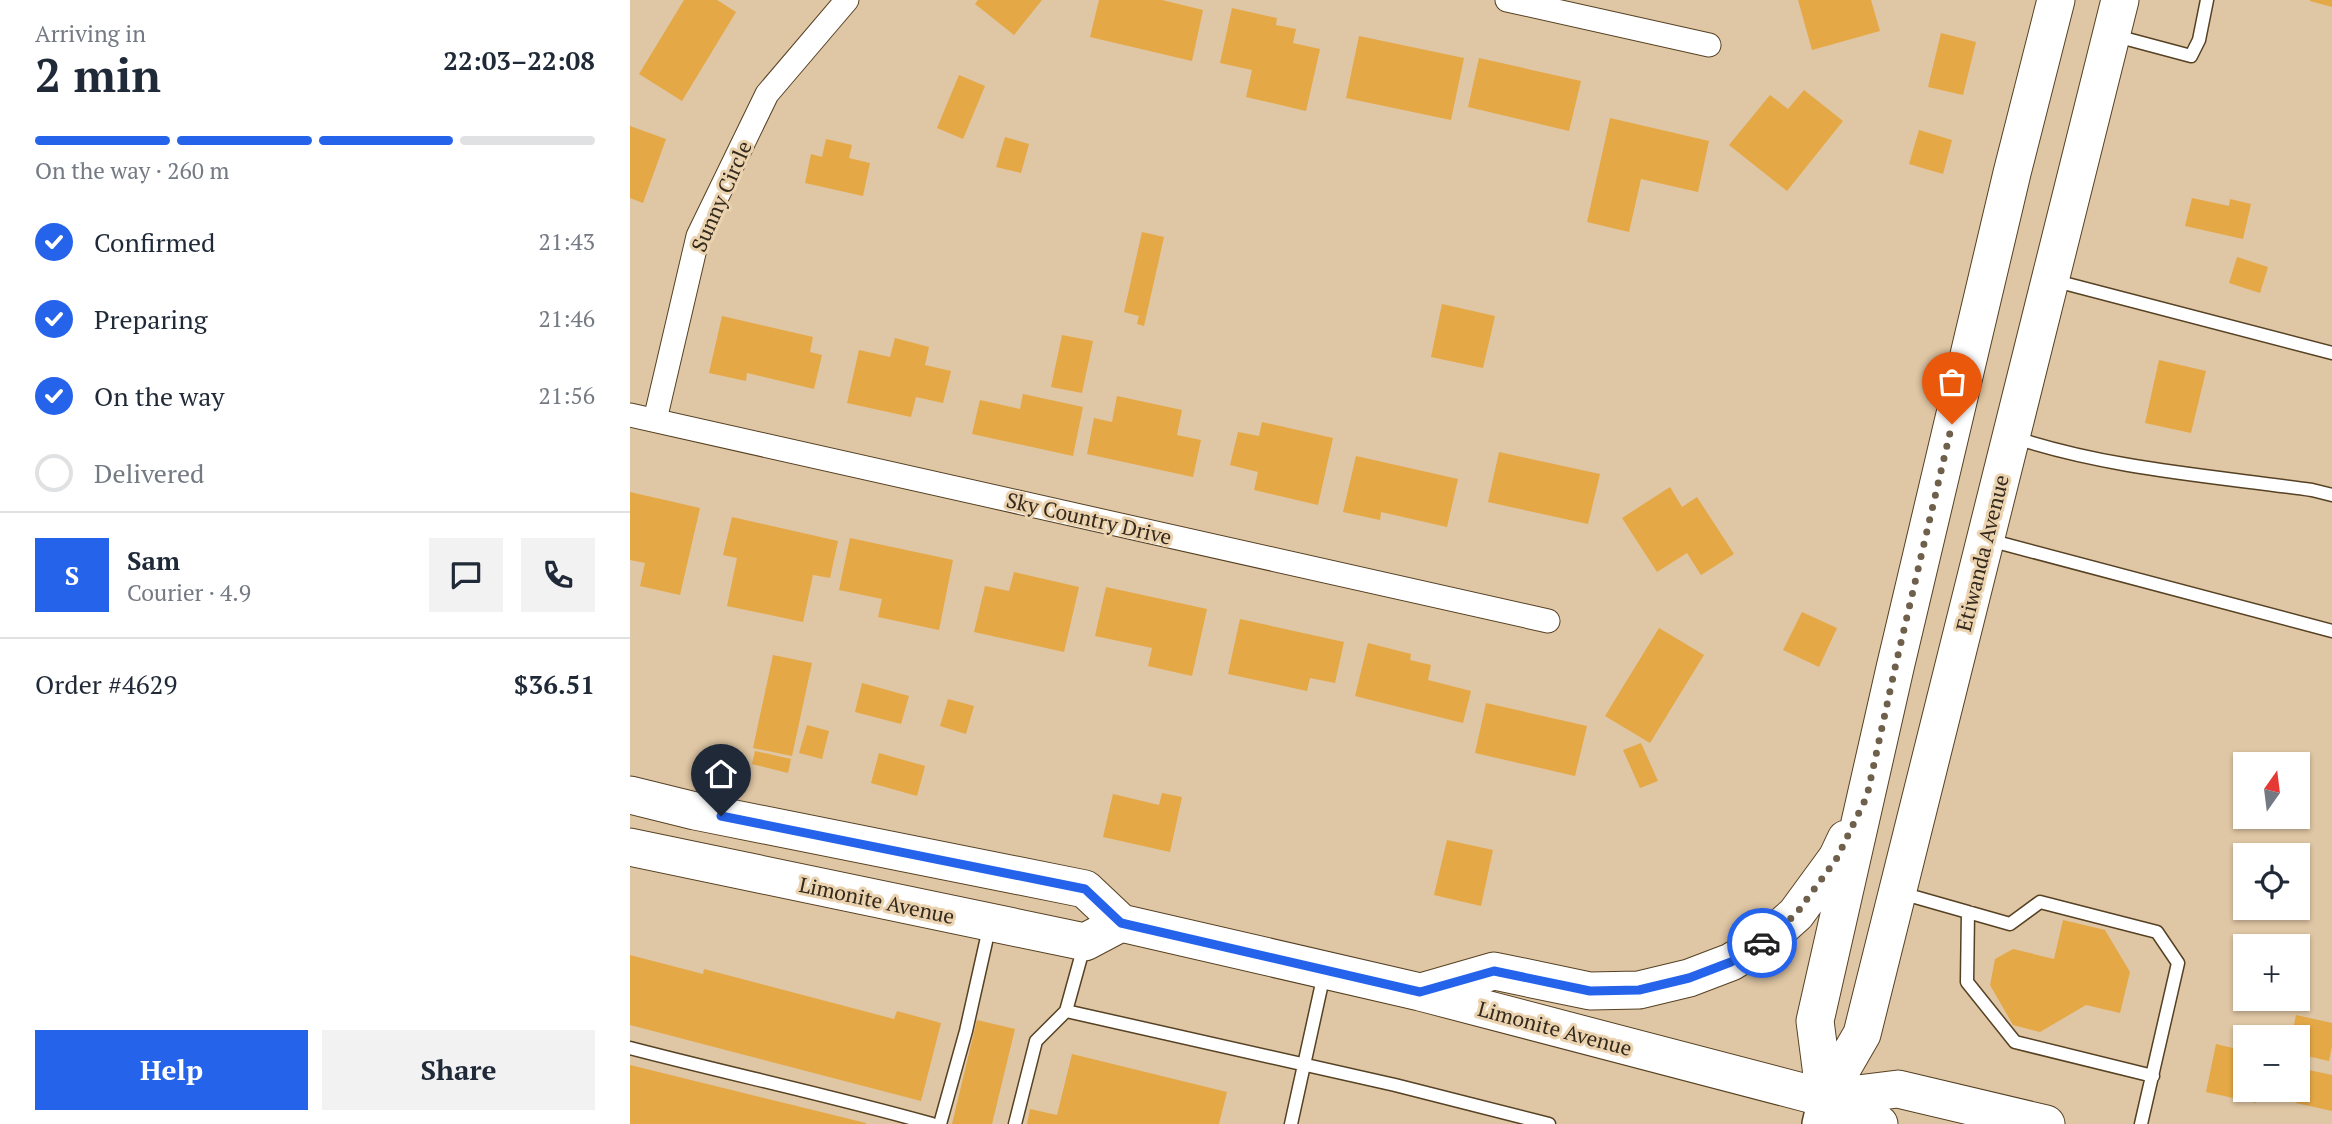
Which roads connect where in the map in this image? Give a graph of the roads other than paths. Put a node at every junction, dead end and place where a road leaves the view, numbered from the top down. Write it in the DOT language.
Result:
graph roads {
  1 [pos="847,0"];
  2 [pos="1507,0"];
  3 [pos="2056,0"];
  4 [pos="2120,0"];
  5 [pos="2207,0"];
  6 [pos="2112,35"];
  7 [pos="1709,45"];
  8 [pos="2051,280"];
  9 [pos="2332,353"];
  10 [pos="630,415"];
  11 [pos="654,420"];
  12 [pos="2012,437"];
  13 [pos="2332,495"];
  14 [pos="1986,539"];
  15 [pos="1548,621"];
  16 [pos="2332,631"];
  17 [pos="630,795"];
  18 [pos="1867,796"];
  19 [pos="695,811"];
  20 [pos="630,822"];
  21 [pos="630,847"];
  22 [pos="1898,892"];
  23 [pos="1968,912"];
  24 [pos="990,923"];
  25 [pos="1121,923"];
  26 [pos="1085,942"];
  27 [pos="1325,969"];
  28 [pos="1420,992"];
  29 [pos="1066,1011"];
  30 [pos="630,1048"];
  31 [pos="1306,1065"];
  32 [pos="2153,1076"];
  33 [pos="1822,1111"];
  34 [pos="932,1124"];
  35 [pos="940,1124"];
  36 [pos="1015,1124"];
  37 [pos="1291,1124"];
  38 [pos="1549,1124"];
  39 [pos="1879,1124"];
  40 [pos="2046,1124"];
  41 [pos="2141,1124"];
  1 -- 11 [label="street, Sunny Circle"];
  2 -- 7 [label="street"];
  3 -- 18 [label="main road"];
  4 -- 6 [label="main road, Etiwanda Avenue"];
  5 -- 6 [label="lane"];
  6 -- 8 [label="main road, Etiwanda Avenue"];
  8 -- 9 [label="lane"];
  8 -- 12 [label="main road, Etiwanda Avenue"];
  10 -- 11 [label="street, Sky Country Drive"];
  11 -- 15 [label="street, Sky Country Drive"];
  12 -- 13 [label="lane"];
  12 -- 14 [label="main road, Etiwanda Avenue"];
  14 -- 16 [label="lane"];
  14 -- 22 [label="main road, Etiwanda Avenue"];
  17 -- 19 [label="main road"];
  18 -- 28 [label="main road"];
  18 -- 33 [label="main road"];
  19 -- 20 [label="main road"];
  19 -- 25 [label="main road"];
  21 -- 24 [label="main road, Limonite Avenue"];
  22 -- 23 [label="lane"];
  22 -- 33 [label="main road, Etiwanda Avenue"];
  23 -- 32 [label="lane"];
  23 -- 32 [label="lane"];
  24 -- 26 [label="main road, Limonite Avenue"];
  24 -- 35 [label="lane"];
  25 -- 26 [label="main road"];
  25 -- 27 [label="main road, Limonite Avenue"];
  26 -- 29 [label="lane"];
  27 -- 28 [label="main road, Limonite Avenue"];
  27 -- 31 [label="lane"];
  28 -- 33 [label="main road, Limonite Avenue"];
  29 -- 31 [label="lane"];
  29 -- 36 [label="lane"];
  30 -- 34 [label="lane"];
  31 -- 37 [label="lane"];
  31 -- 38 [label="lane"];
  32 -- 41 [label="lane"];
  33 -- 39 [label="main road, Limonite Avenue"];
  33 -- 40 [label="main road, Limonite Avenue"];
}
